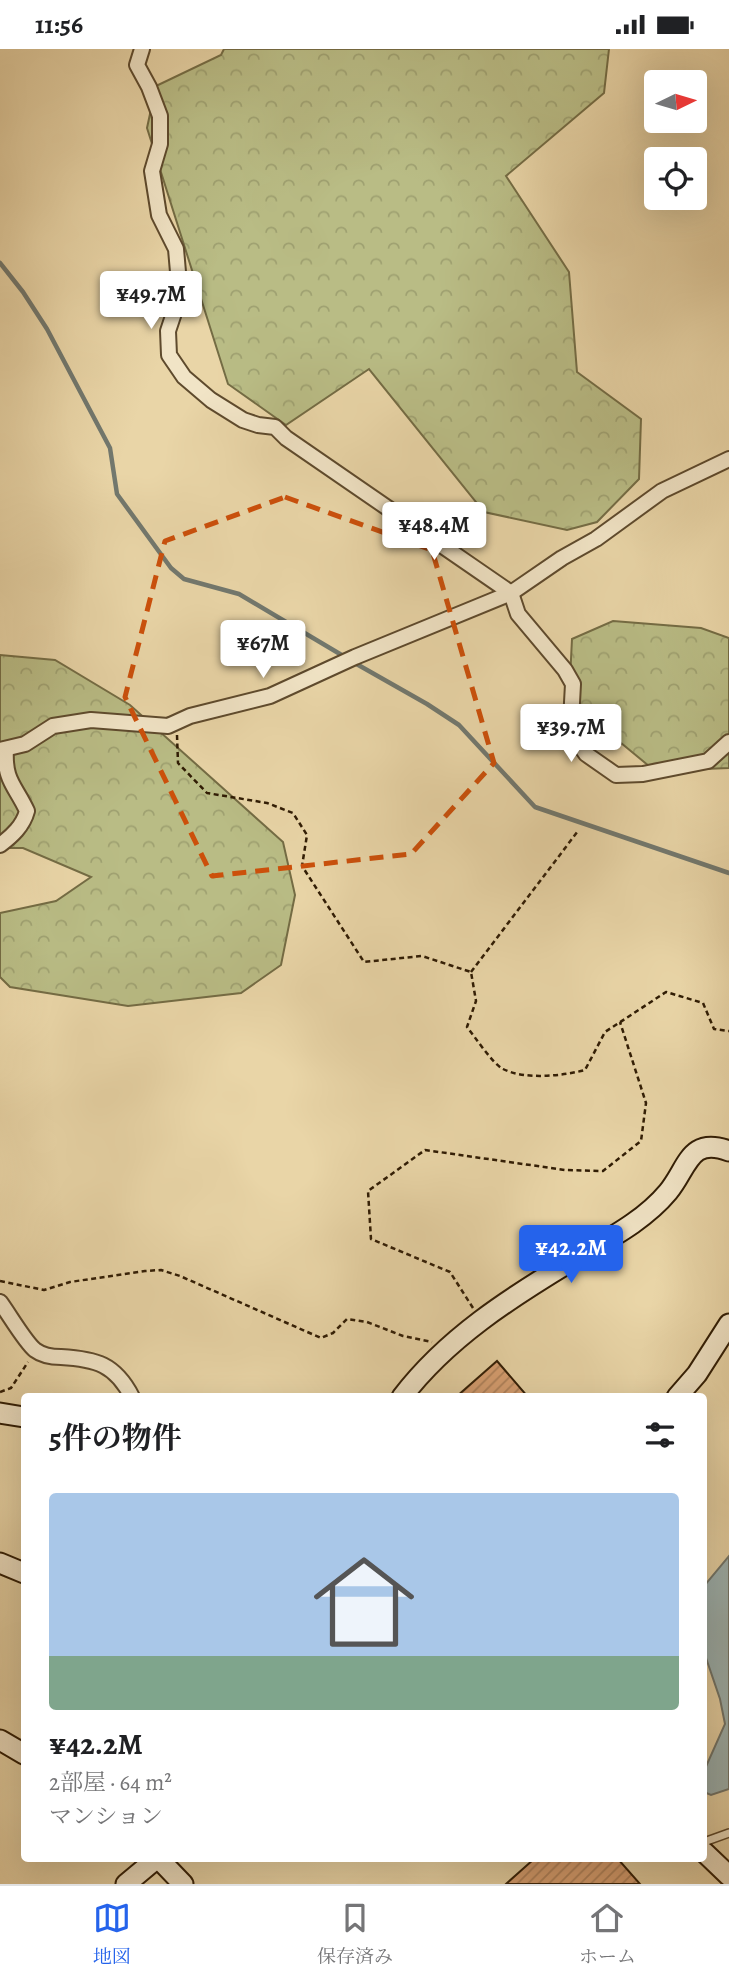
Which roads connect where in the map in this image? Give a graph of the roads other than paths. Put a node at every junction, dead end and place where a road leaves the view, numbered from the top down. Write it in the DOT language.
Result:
graph roads {
  1 [pos="142,49"];
  2 [pos="729,459"];
  3 [pos="510,593"];
  4 [pos="729,742"];
  5 [pos="3,750"];
  6 [pos="0,845"];
  7 [pos="729,1151"];
  8 [pos="0,1302"];
  9 [pos="729,1324"];
  10 [pos="129,1393"];
  11 [pos="406,1393"];
  12 [pos="680,1393"];
  13 [pos="0,1413"];
  14 [pos="21,1416"];
  15 [pos="0,1563"];
  16 [pos="21,1572"];
  17 [pos="0,1740"];
  18 [pos="21,1752"];
  19 [pos="729,1833"];
  20 [pos="707,1841"];
  21 [pos="707,1855"];
  22 [pos="153,1862"];
  23 [pos="160,1862"];
  24 [pos="729,1876"];
  25 [pos="126,1884"];
  26 [pos="183,1884"];
  1 -- 3 [label="street"];
  2 -- 3 [label="street"];
  3 -- 4 [label="street"];
  3 -- 5 [label="street"];
  5 -- 6 [label="street"];
  7 -- 11 [label="street"];
  8 -- 10 [label="street"];
  9 -- 12 [label="street"];
  13 -- 14 [label="street"];
  15 -- 16 [label="street"];
  17 -- 18 [label="street"];
  19 -- 20 [label="lane"];
  21 -- 24 [label="street"];
  22 -- 25 [label="street"];
  23 -- 26 [label="street"];
}
